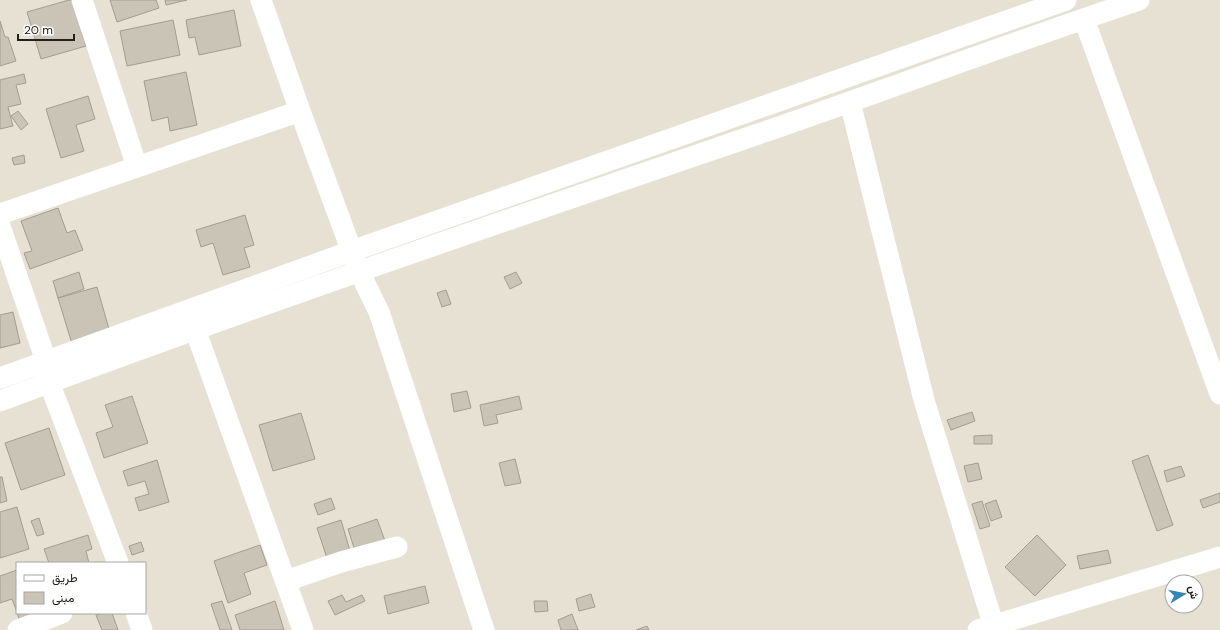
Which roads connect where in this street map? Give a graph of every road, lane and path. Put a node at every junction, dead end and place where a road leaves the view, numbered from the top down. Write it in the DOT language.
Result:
graph roads {
  1 [pos="82,0"];
  2 [pos="261,0"];
  3 [pos="1066,0"];
  4 [pos="1138,0"];
  5 [pos="1084,18"];
  6 [pos="850,102"];
  7 [pos="300,111"];
  8 [pos="136,167"];
  9 [pos="0,214"];
  10 [pos="0,226"];
  11 [pos="352,251"];
  12 [pos="360,271"];
  13 [pos="195,329"];
  14 [pos="46,362"];
  15 [pos="0,378"];
  16 [pos="50,382"];
  17 [pos="1220,394"];
  18 [pos="0,401"];
  19 [pos="397,547"];
  20 [pos="1220,557"];
  21 [pos="118,562"];
  22 [pos="286,581"];
  23 [pos="59,614"];
  24 [pos="136,614"];
  25 [pos="989,628"];
  26 [pos="18,630"];
  27 [pos="142,630"];
  28 [pos="303,630"];
  29 [pos="484,630"];
  1 -- 8 [label="street"];
  2 -- 7 [label="street"];
  3 -- 11 [label="street"];
  4 -- 5 [label="street"];
  5 -- 6 [label="street"];
  5 -- 17 [label="street"];
  6 -- 12 [label="street"];
  6 -- 25 [label="street"];
  7 -- 8 [label="street"];
  7 -- 11 [label="street"];
  8 -- 9 [label="street"];
  10 -- 14 [label="street"];
  11 -- 12 [label="street"];
  11 -- 14 [label="street"];
  12 -- 13 [label="street"];
  12 -- 29 [label="street"];
  13 -- 16 [label="street"];
  13 -- 22 [label="street"];
  14 -- 15 [label="street"];
  16 -- 18 [label="street"];
  16 -- 21 [label="street"];
  19 -- 22 [label="street"];
  20 -- 25 [label="street"];
  22 -- 28 [label="street"];
  23 -- 26 [label="street"];
  24 -- 27 [label="street"];
}
